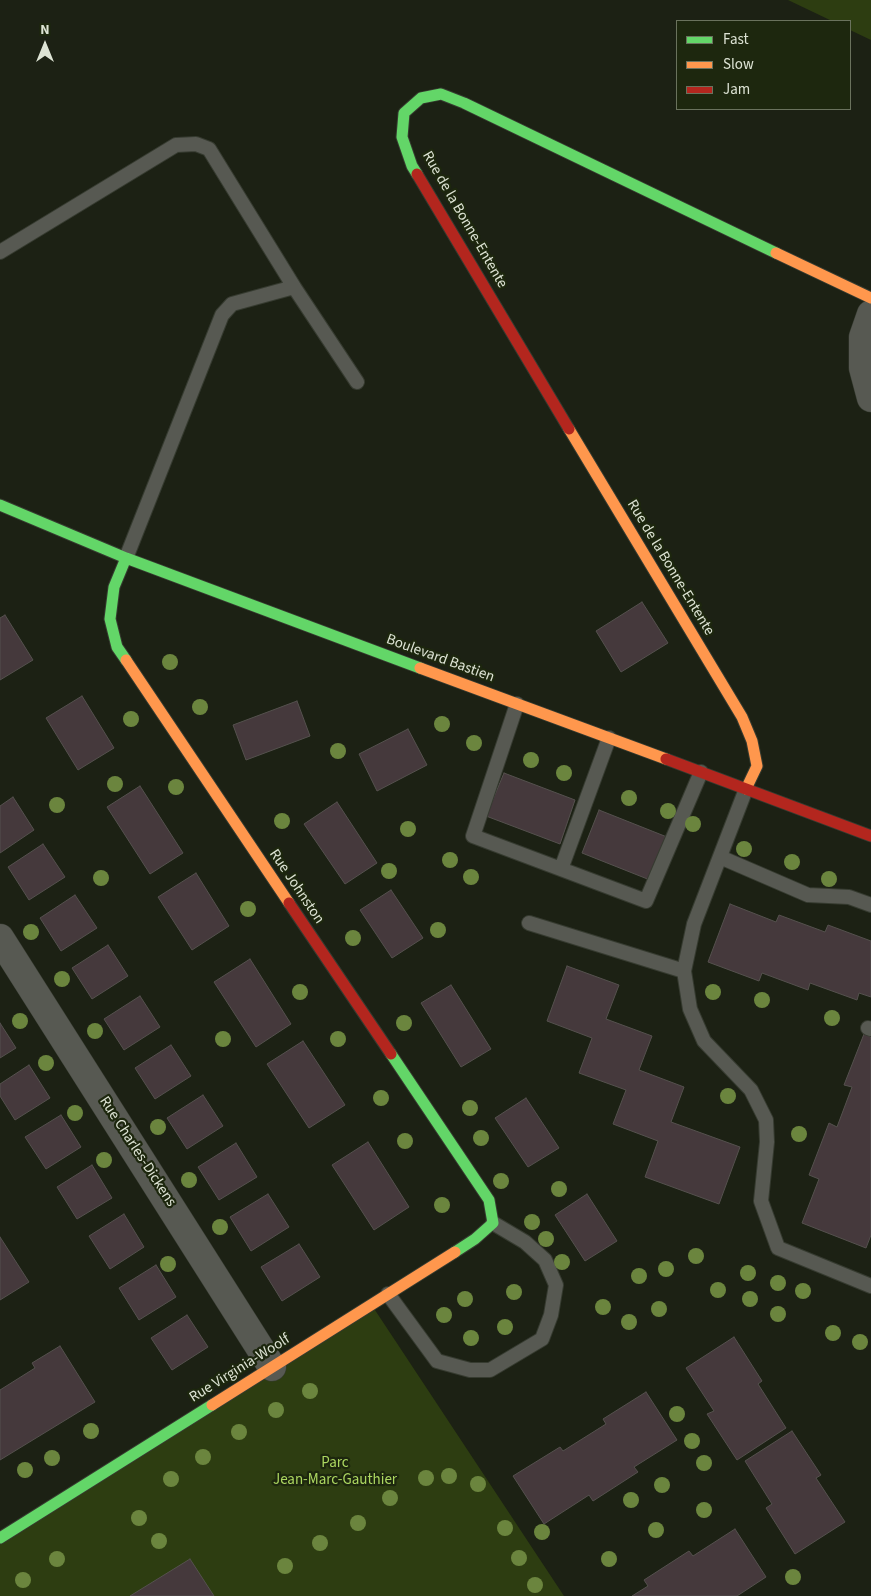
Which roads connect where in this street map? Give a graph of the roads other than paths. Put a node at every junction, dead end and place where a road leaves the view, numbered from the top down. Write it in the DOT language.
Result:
graph roads {
  1 [pos="0,252"];
  2 [pos="294,288"];
  3 [pos="871,298"];
  4 [pos="871,314"];
  5 [pos="357,382"];
  6 [pos="871,398"];
  7 [pos="0,505"];
  8 [pos="126,558"];
  9 [pos="518,704"];
  10 [pos="610,738"];
  11 [pos="701,772"];
  12 [pos="746,789"];
  13 [pos="871,836"];
  14 [pos="720,857"];
  15 [pos="561,869"];
  16 [pos="871,905"];
  17 [pos="529,923"];
  18 [pos="0,938"];
  19 [pos="684,971"];
  20 [pos="492,1224"];
  21 [pos="870,1283"];
  22 [pos="388,1294"];
  23 [pos="272,1367"];
  24 [pos="0,1538"];
  1 -- 2 [label="lane"];
  2 -- 5 [label="lane"];
  2 -- 8 [label="lane"];
  3 -- 12 [label="street, Rue de la Bonne-Entente"];
  4 -- 6 [label="street"];
  7 -- 8 [label="street, Boulevard Bastien"];
  8 -- 9 [label="street, Boulevard Bastien"];
  8 -- 20 [label="street, Rue Johnston"];
  9 -- 10 [label="street, Boulevard Bastien"];
  9 -- 15 [label="lane"];
  10 -- 11 [label="street, Boulevard Bastien"];
  10 -- 15 [label="lane"];
  11 -- 12 [label="street, Boulevard Bastien"];
  11 -- 15 [label="lane"];
  12 -- 13 [label="street, Boulevard Bastien"];
  12 -- 14 [label="lane"];
  14 -- 16 [label="lane"];
  14 -- 19 [label="lane"];
  17 -- 19 [label="lane"];
  18 -- 23 [label="street, Rue Charles-Dickens"];
  19 -- 21 [label="lane"];
  20 -- 22 [label="street, Rue Virginia-Woolf"];
  20 -- 22 [label="lane"];
  22 -- 23 [label="street, Rue Virginia-Woolf"];
  23 -- 24 [label="street, Rue Virginia-Woolf"];
}
